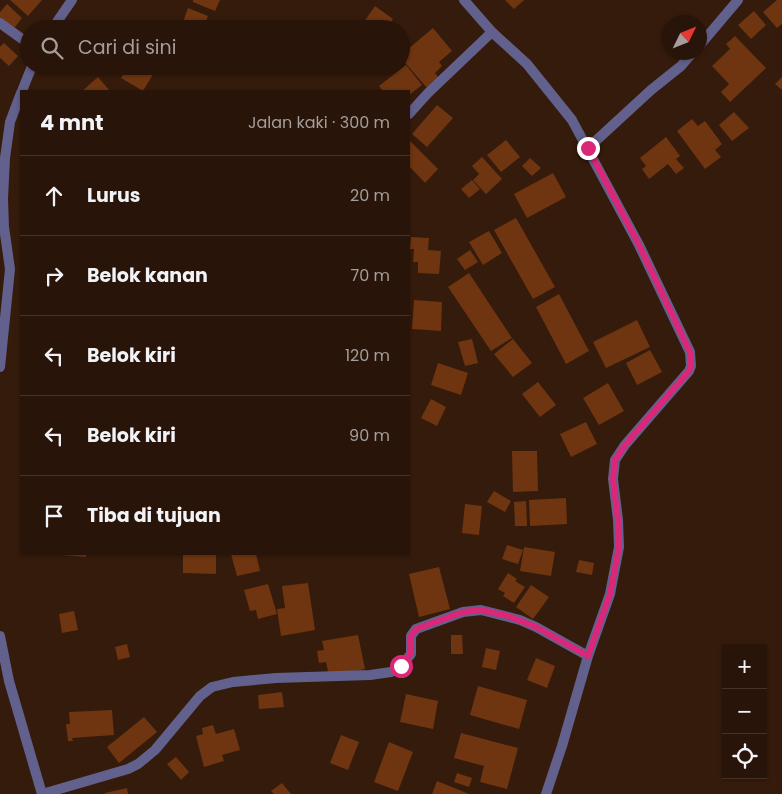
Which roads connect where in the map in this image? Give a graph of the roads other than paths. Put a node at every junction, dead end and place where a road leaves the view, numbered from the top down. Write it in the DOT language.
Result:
graph roads {
  1 [pos="72,0"];
  2 [pos="464,0"];
  3 [pos="738,0"];
  4 [pos="58,20"];
  5 [pos="0,24"];
  6 [pos="492,32"];
  7 [pos="20,38"];
  8 [pos="707,38"];
  9 [pos="686,60"];
  10 [pos="29,75"];
  11 [pos="23,90"];
  12 [pos="20,97"];
  13 [pos="410,113"];
  14 [pos="588,148"];
  15 [pos="0,367"];
  16 [pos="0,636"];
  17 [pos="588,656"];
  18 [pos="42,794"];
  19 [pos="546,794"];
  1 -- 4 [label="street"];
  2 -- 6 [label="street"];
  3 -- 8 [label="street"];
  5 -- 7 [label="street"];
  6 -- 13 [label="street"];
  6 -- 14 [label="street"];
  9 -- 14 [label="street"];
  10 -- 11 [label="street"];
  12 -- 15 [label="street"];
  14 -- 17 [label="street"];
  16 -- 18 [label="street"];
  17 -- 18 [label="street"];
  17 -- 19 [label="street"];
}
